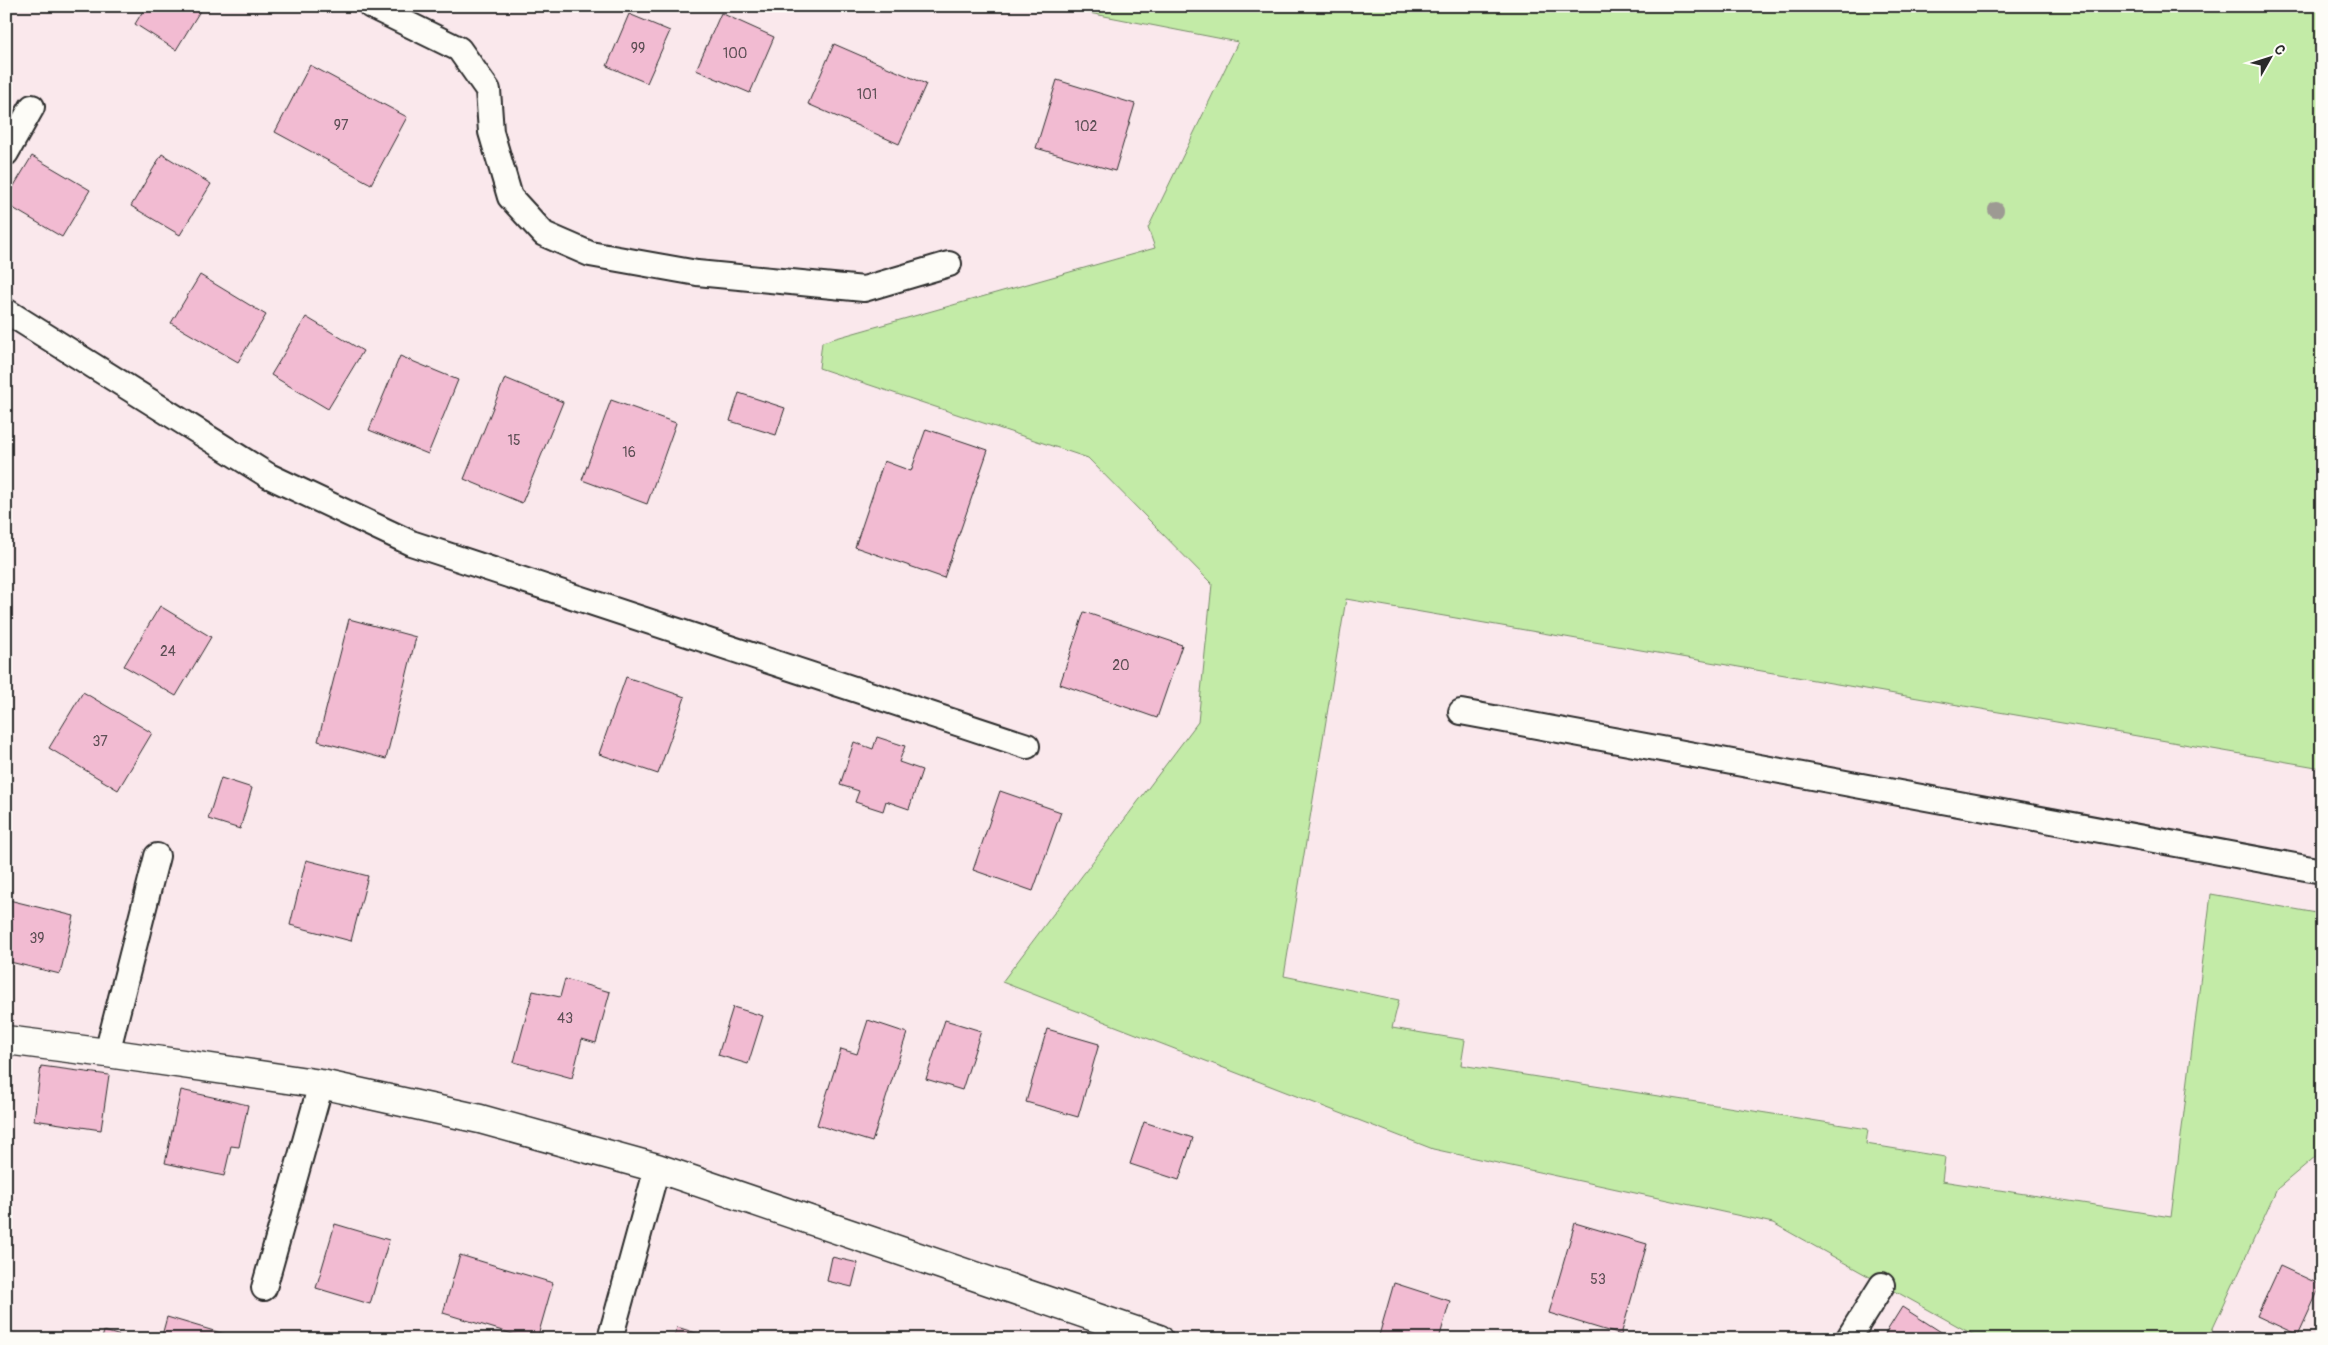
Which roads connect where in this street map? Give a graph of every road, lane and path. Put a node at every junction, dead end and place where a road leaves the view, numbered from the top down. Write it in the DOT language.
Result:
graph roads {
  1 [pos="371,6"];
  2 [pos="32,108"];
  3 [pos="6,153"];
  4 [pos="949,264"];
  5 [pos="6,311"];
  6 [pos="1461,712"];
  7 [pos="1027,746"];
  8 [pos="158,856"];
  9 [pos="2322,871"];
  10 [pos="6,1040"];
  11 [pos="107,1052"];
  12 [pos="321,1084"];
  13 [pos="657,1168"];
  14 [pos="1882,1285"];
  15 [pos="264,1288"];
  16 [pos="610,1339"];
  17 [pos="1159,1339"];
  18 [pos="1848,1339"];
  1 -- 4 [label="lane"];
  2 -- 3 [label="lane"];
  5 -- 7 [label="lane"];
  6 -- 9 [label="lane"];
  8 -- 11 [label="lane"];
  10 -- 11 [label="street"];
  11 -- 12 [label="street"];
  12 -- 13 [label="street"];
  12 -- 15 [label="lane"];
  13 -- 16 [label="lane"];
  13 -- 17 [label="street"];
  14 -- 18 [label="lane"];
}
